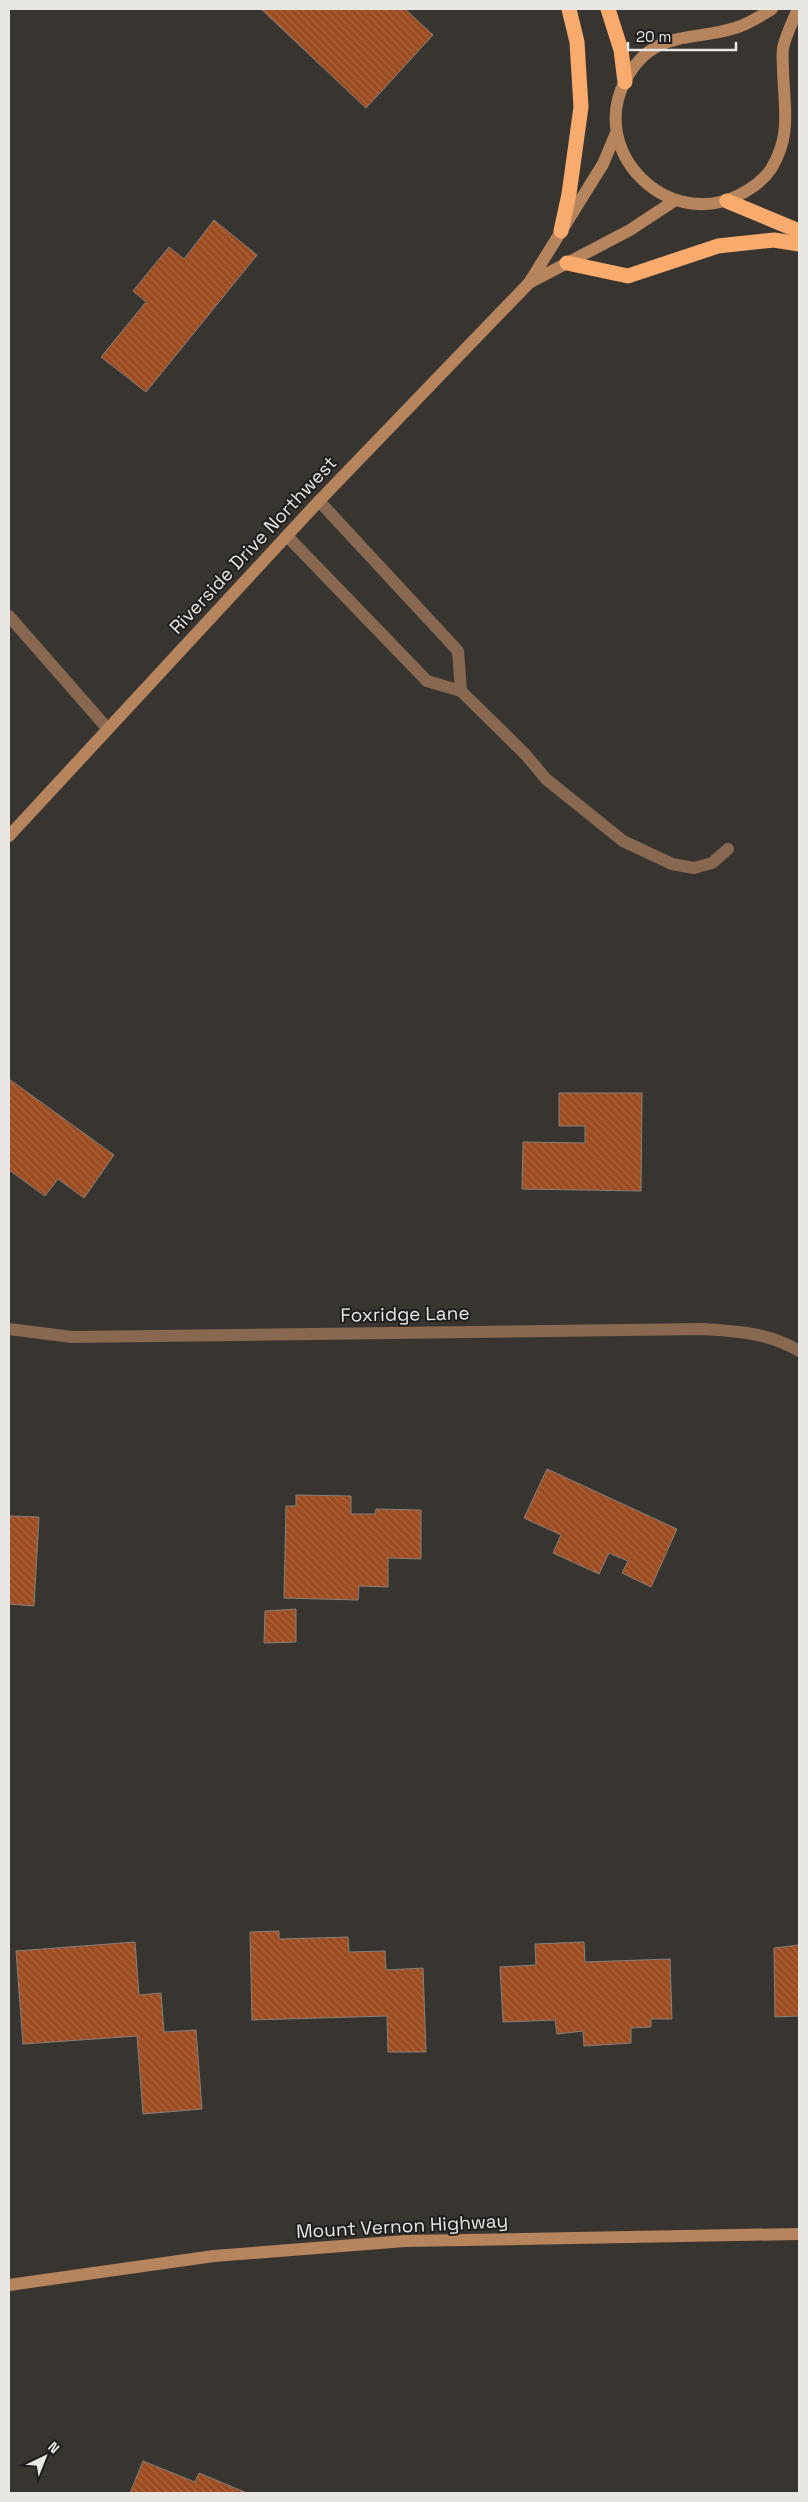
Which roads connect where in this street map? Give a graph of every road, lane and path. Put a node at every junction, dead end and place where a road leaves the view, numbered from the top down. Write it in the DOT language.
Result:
graph roads {
  1 [pos="569,9"];
  2 [pos="608,9"];
  3 [pos="772,9"];
  4 [pos="798,9"];
  5 [pos="625,82"];
  6 [pos="616,133"];
  7 [pos="674,201"];
  8 [pos="727,201"];
  9 [pos="561,231"];
  10 [pos="799,231"];
  11 [pos="799,244"];
  12 [pos="567,263"];
  13 [pos="529,283"];
  14 [pos="319,501"];
  15 [pos="287,536"];
  16 [pos="9,616"];
  17 [pos="461,692"];
  18 [pos="107,728"];
  19 [pos="9,836"];
  20 [pos="728,849"];
  21 [pos="9,1329"];
  22 [pos="799,1350"];
  23 [pos="799,2234"];
  24 [pos="9,2285"];
  1 -- 9 [label="highway"];
  2 -- 5 [label="highway"];
  3 -- 5 [label="street"];
  4 -- 8 [label="street"];
  5 -- 6 [label="street"];
  6 -- 7 [label="street"];
  6 -- 9 [label="street, Riverside Drive Northwest"];
  7 -- 8 [label="street"];
  7 -- 12 [label="street, Riverside Drive Northwest"];
  8 -- 10 [label="highway"];
  9 -- 13 [label="street, Riverside Drive Northwest"];
  11 -- 12 [label="highway"];
  12 -- 13 [label="street, Riverside Drive Northwest"];
  13 -- 14 [label="street, Riverside Drive Northwest"];
  14 -- 15 [label="street, Riverside Drive Northwest"];
  14 -- 17 [label="street"];
  15 -- 17 [label="street"];
  15 -- 18 [label="street, Riverside Drive Northwest"];
  16 -- 18 [label="street"];
  17 -- 20 [label="street"];
  18 -- 19 [label="street, Riverside Drive Northwest"];
  21 -- 22 [label="street, Foxridge Lane"];
  23 -- 24 [label="street, Mount Vernon Highway"];
}
